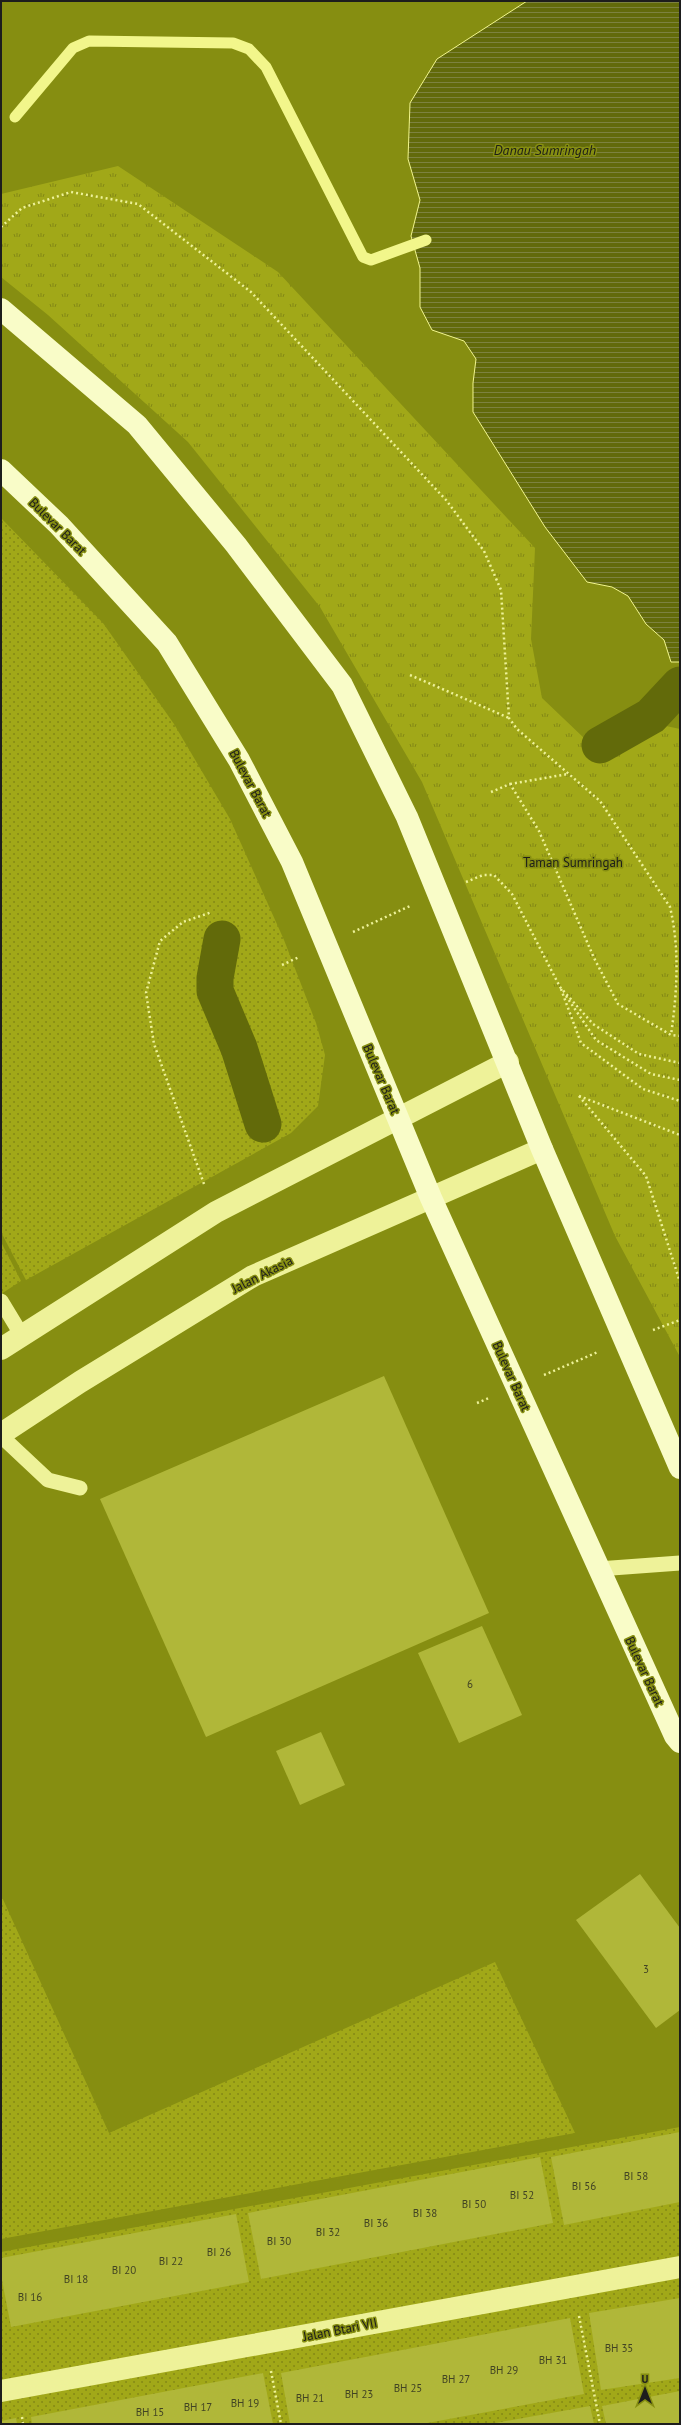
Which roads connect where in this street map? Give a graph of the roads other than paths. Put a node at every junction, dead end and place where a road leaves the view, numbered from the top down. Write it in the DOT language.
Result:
graph roads {
  1 [pos="1,309"];
  2 [pos="1,470"];
  3 [pos="508,1062"];
  4 [pos="398,1118"];
  5 [pos="542,1149"];
  6 [pos="431,1198"];
  7 [pos="1,1302"];
  8 [pos="21,1334"];
  9 [pos="1,1349"];
  10 [pos="1,1435"];
  11 [pos="680,1468"];
  12 [pos="80,1488"];
  13 [pos="680,1563"];
  14 [pos="598,1569"];
  15 [pos="680,1742"];
  16 [pos="680,2267"];
  17 [pos="1,2391"];
  1 -- 3 [label="main road"];
  2 -- 4 [label="main road, Bulevar Barat"];
  3 -- 4 [label="street"];
  3 -- 5 [label="main road"];
  4 -- 6 [label="main road, Bulevar Barat"];
  4 -- 8 [label="street"];
  5 -- 6 [label="street, Jalan Akasia"];
  5 -- 11 [label="main road"];
  6 -- 10 [label="street, Jalan Akasia"];
  6 -- 14 [label="main road, Bulevar Barat"];
  7 -- 8 [label="lane"];
  8 -- 9 [label="street"];
  10 -- 12 [label="lane"];
  13 -- 14 [label="lane"];
  14 -- 15 [label="main road, Bulevar Barat"];
  16 -- 17 [label="street, Jalan Btari VII"];
}
